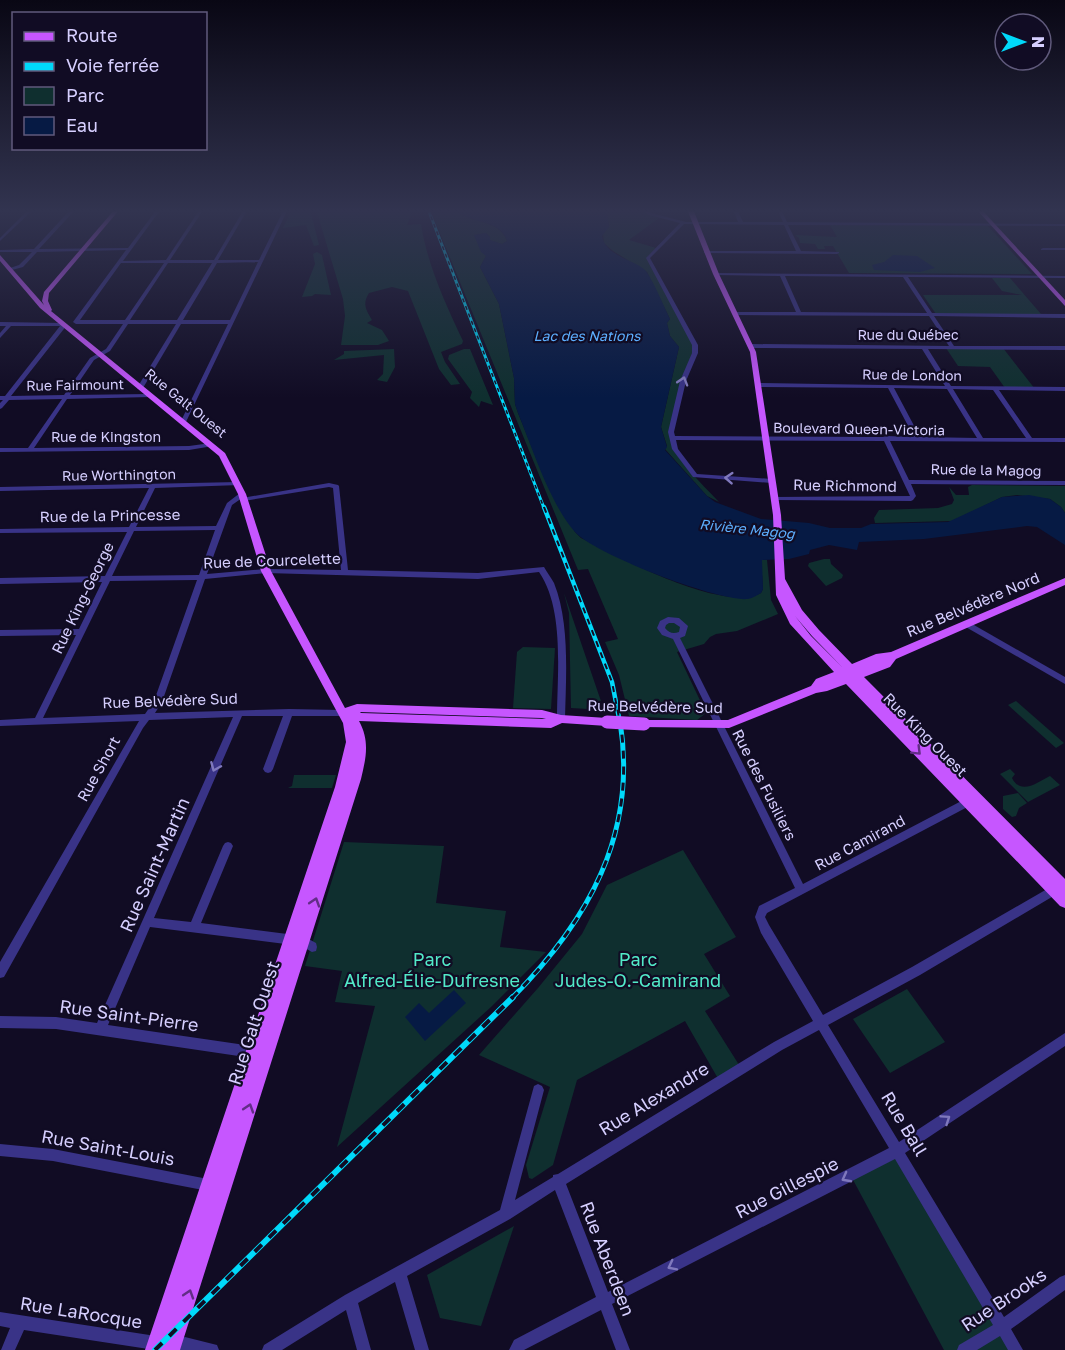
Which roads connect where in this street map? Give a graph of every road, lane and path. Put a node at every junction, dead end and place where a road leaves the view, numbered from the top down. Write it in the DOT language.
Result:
graph roads {
  1 [pos="15,272"];
  2 [pos="65,272"];
  3 [pos="113,272"];
  4 [pos="160,272"];
  5 [pos="209,272"];
  6 [pos="255,272"];
  7 [pos="657,272"];
  8 [pos="1036,272"];
  9 [pos="716,274"];
  10 [pos="782,275"];
  11 [pos="904,276"];
  12 [pos="1040,276"];
  13 [pos="1065,277"];
  14 [pos="53,286"];
  15 [pos="28,287"];
  16 [pos="1065,304"];
  17 [pos="49,311"];
  18 [pos="735,314"];
  19 [pos="799,314"];
  20 [pos="932,315"];
  21 [pos="1065,316"];
  22 [pos="179,322"];
  23 [pos="232,322"];
  24 [pos="126,323"];
  25 [pos="0,324"];
  26 [pos="10,324"];
  27 [pos="64,325"];
  28 [pos="1,335"];
  29 [pos="751,346"];
  30 [pos="924,347"];
  31 [pos="953,348"];
  32 [pos="1065,348"];
  33 [pos="100,355"];
  34 [pos="758,386"];
  35 [pos="890,387"];
  36 [pos="140,388"];
  37 [pos="949,388"];
  38 [pos="995,388"];
  39 [pos="1065,389"];
  40 [pos="149,396"];
  41 [pos="65,397"];
  42 [pos="3,398"];
  43 [pos="0,407"];
  44 [pos="183,423"];
  45 [pos="672,438"];
  46 [pos="766,439"];
  47 [pos="918,439"];
  48 [pos="981,439"];
  49 [pos="1030,440"];
  50 [pos="887,441"];
  51 [pos="1065,443"];
  52 [pos="211,445"];
  53 [pos="30,449"];
  54 [pos="0,450"];
  55 [pos="772,481"];
  56 [pos="906,482"];
  57 [pos="1065,483"];
  58 [pos="238,484"];
  59 [pos="153,486"];
  60 [pos="0,489"];
  61 [pos="244,498"];
  62 [pos="775,498"];
  63 [pos="219,528"];
  64 [pos="132,529"];
  65 [pos="0,531"];
  66 [pos="266,571"];
  67 [pos="345,572"];
  68 [pos="202,577"];
  69 [pos="107,580"];
  70 [pos="0,581"];
  71 [pos="1065,581"];
  72 [pos="967,624"];
  73 [pos="82,632"];
  74 [pos="0,633"];
  75 [pos="675,636"];
  76 [pos="849,674"];
  77 [pos="1065,681"];
  78 [pos="289,712"];
  79 [pos="342,712"];
  80 [pos="239,713"];
  81 [pos="148,716"];
  82 [pos="561,719"];
  83 [pos="37,722"];
  84 [pos="0,723"];
  85 [pos="717,725"];
  86 [pos="268,769"];
  87 [pos="973,800"];
  88 [pos="228,846"];
  89 [pos="1060,888"];
  90 [pos="801,890"];
  91 [pos="1065,902"];
  92 [pos="760,917"];
  93 [pos="148,922"];
  94 [pos="194,928"];
  95 [pos="302,942"];
  96 [pos="0,973"];
  97 [pos="0,1022"];
  98 [pos="822,1023"];
  99 [pos="100,1029"];
  100 [pos="1065,1039"];
  101 [pos="252,1052"];
  102 [pos="538,1090"];
  103 [pos="0,1150"];
  104 [pos="897,1151"];
  105 [pos="558,1180"];
  106 [pos="208,1185"];
  107 [pos="505,1214"];
  108 [pos="399,1272"];
  109 [pos="1065,1282"];
  110 [pos="350,1300"];
  111 [pos="605,1301"];
  112 [pos="0,1319"];
  113 [pos="20,1322"];
  114 [pos="1002,1327"];
  115 [pos="164,1349"];
  116 [pos="8,1350"];
  117 [pos="212,1350"];
  118 [pos="269,1350"];
  119 [pos="364,1350"];
  120 [pos="422,1350"];
  121 [pos="516,1350"];
  122 [pos="623,1350"];
  123 [pos="964,1350"];
  124 [pos="1016,1350"];
  1 -- 15 [label="main road, Rue Galt Ouest"];
  2 -- 14 [label="main road"];
  3 -- 24 [label="street"];
  4 -- 24 [label="street"];
  5 -- 22 [label="street"];
  6 -- 23 [label="street"];
  45 -- 7 [label="street, one-way"];
  8 -- 12 [label="main road"];
  9 -- 10 [label="street"];
  9 -- 18 [label="main road"];
  10 -- 11 [label="street"];
  10 -- 19 [label="street"];
  11 -- 12 [label="street"];
  11 -- 20 [label="street"];
  12 -- 13 [label="street"];
  12 -- 16 [label="main road"];
  14 -- 15 [label="main road"];
  14 -- 17 [label="main road"];
  15 -- 17 [label="main road, Rue Galt Ouest"];
  17 -- 27 [label="main road, Rue Galt Ouest"];
  18 -- 19 [label="street"];
  18 -- 29 [label="main road"];
  19 -- 20 [label="street"];
  20 -- 21 [label="street"];
  20 -- 31 [label="street"];
  22 -- 23 [label="street"];
  22 -- 24 [label="street"];
  22 -- 36 [label="street"];
  23 -- 44 [label="street"];
  24 -- 33 [label="street"];
  25 -- 26 [label="street"];
  26 -- 27 [label="street"];
  26 -- 28 [label="street"];
  27 -- 33 [label="main road, Rue Galt Ouest"];
  27 -- 42 [label="street"];
  29 -- 30 [label="street, Rue du Québec"];
  29 -- 34 [label="main road"];
  30 -- 31 [label="street, Rue du Québec"];
  30 -- 37 [label="street"];
  31 -- 32 [label="street, Rue du Québec"];
  33 -- 36 [label="main road, Rue Galt Ouest"];
  33 -- 41 [label="street"];
  34 -- 35 [label="street, Rue de London"];
  34 -- 46 [label="main road"];
  35 -- 37 [label="street, Rue de London"];
  35 -- 47 [label="street"];
  36 -- 40 [label="main road, Rue Galt Ouest"];
  37 -- 38 [label="street, Rue de London"];
  37 -- 48 [label="street"];
  38 -- 39 [label="street, Rue de London"];
  38 -- 49 [label="street"];
  40 -- 41 [label="street, Rue Fairmount"];
  40 -- 44 [label="main road, Rue Galt Ouest"];
  41 -- 42 [label="street, Rue Fairmount"];
  41 -- 53 [label="street"];
  42 -- 43 [label="street"];
  44 -- 52 [label="main road, Rue Galt Ouest"];
  45 -- 46 [label="street"];
  55 -- 45 [label="street, one-way"];
  46 -- 50 [label="street, Boulevard Queen-Victoria"];
  46 -- 55 [label="main road"];
  47 -- 48 [label="street, Boulevard Queen-Victoria"];
  47 -- 50 [label="street, Boulevard Queen-Victoria"];
  48 -- 49 [label="street, Boulevard Queen-Victoria"];
  49 -- 51 [label="street, Boulevard Queen-Victoria"];
  50 -- 51 [label="street, Boulevard Queen-Victoria"];
  50 -- 56 [label="street"];
  52 -- 53 [label="street, Rue de Kingston"];
  52 -- 58 [label="main road, Rue Galt Ouest"];
  53 -- 54 [label="street, Rue de Kingston"];
  55 -- 62 [label="main road"];
  56 -- 57 [label="street, Rue de la Magog"];
  56 -- 62 [label="street, Rue Richmond"];
  58 -- 59 [label="street, Rue Worthington"];
  58 -- 61 [label="main road, Rue Galt Ouest"];
  59 -- 60 [label="street, Rue Worthington"];
  59 -- 64 [label="street, Rue King-George"];
  61 -- 63 [label="street, Rue Short"];
  61 -- 66 [label="main road, Rue Galt Ouest"];
  61 -- 67 [label="street"];
  62 -- 76 [label="main road, Rue King Ouest"];
  63 -- 64 [label="street, Rue de la Princesse"];
  63 -- 68 [label="street, Rue Short"];
  64 -- 65 [label="street, Rue de la Princesse"];
  64 -- 69 [label="street, Rue King-George"];
  66 -- 67 [label="street, Rue de Courcelette"];
  66 -- 68 [label="street, Rue de Courcelette"];
  66 -- 79 [label="main road, Rue Galt Ouest"];
  67 -- 82 [label="street, Rue de Courcelette"];
  68 -- 69 [label="street, Rue de Courcelette"];
  68 -- 81 [label="street, Rue Short"];
  69 -- 70 [label="street, Rue de Courcelette"];
  69 -- 73 [label="street, Rue King-George"];
  71 -- 72 [label="main road, Rue Belvédère Nord"];
  72 -- 76 [label="main road, Rue Belvédère Nord"];
  72 -- 77 [label="street"];
  73 -- 74 [label="street"];
  73 -- 83 [label="street, Rue King-George"];
  75 -- 85 [label="street, Rue des Fusiliers"];
  76 -- 85 [label="main road, Rue Belvédère Sud"];
  76 -- 87 [label="main road, Rue King Ouest"];
  78 -- 79 [label="street, Rue Belvédère Sud"];
  78 -- 80 [label="street, Rue Belvédère Sud"];
  78 -- 86 [label="street"];
  79 -- 82 [label="main road, Rue Belvédère Sud"];
  79 -- 95 [label="main road, Rue Galt Ouest"];
  80 -- 81 [label="street, Rue Belvédère Sud"];
  80 -- 93 [label="street, Rue Saint-Martin, one-way"];
  81 -- 83 [label="street, Rue Belvédère Sud"];
  81 -- 96 [label="street, Rue Short"];
  82 -- 85 [label="main road, Rue Belvédère Sud, bridge"];
  83 -- 84 [label="street, Rue Belvédère Sud"];
  85 -- 90 [label="street, Rue des Fusiliers"];
  87 -- 89 [label="main road, Rue King Ouest"];
  87 -- 90 [label="street, Rue Camirand"];
  88 -- 94 [label="street"];
  89 -- 91 [label="main road, Rue King Ouest"];
  89 -- 98 [label="street, Rue Alexandre"];
  90 -- 92 [label="street, Rue Camirand"];
  92 -- 98 [label="street, Rue Ball"];
  93 -- 94 [label="street"];
  93 -- 99 [label="street, Rue Saint-Martin"];
  94 -- 95 [label="street"];
  95 -- 101 [label="main road, Rue Galt Ouest"];
  115 -- 95 [label="main road, Rue Galt Ouest, one-way"];
  97 -- 99 [label="street, Rue Saint-Pierre"];
  98 -- 104 [label="street, Rue Ball"];
  98 -- 105 [label="street, Rue Alexandre"];
  99 -- 101 [label="street, Rue Saint-Pierre"];
  104 -- 100 [label="street, Rue Gillespie, one-way"];
  101 -- 106 [label="main road, Rue Galt Ouest"];
  102 -- 107 [label="street"];
  103 -- 106 [label="street, Rue Saint-Louis"];
  104 -- 111 [label="street, Rue Gillespie, one-way"];
  104 -- 114 [label="street, Rue Ball"];
  105 -- 107 [label="street, Rue Alexandre"];
  105 -- 111 [label="street, Rue Aberdeen"];
  106 -- 115 [label="main road, Rue Galt Ouest"];
  107 -- 108 [label="street, Rue Alexandre"];
  108 -- 110 [label="street, Rue Alexandre"];
  108 -- 120 [label="street"];
  109 -- 114 [label="street, Rue Brooks"];
  110 -- 118 [label="street, Rue Alexandre"];
  110 -- 119 [label="street"];
  111 -- 121 [label="street, Rue Gillespie"];
  111 -- 122 [label="street, Rue Aberdeen"];
  112 -- 113 [label="street, Rue LaRocque"];
  113 -- 115 [label="street, Rue LaRocque"];
  113 -- 116 [label="street"];
  114 -- 123 [label="street, Rue Brooks"];
  114 -- 124 [label="street, Rue Ball"];
  115 -- 117 [label="street"];
}
